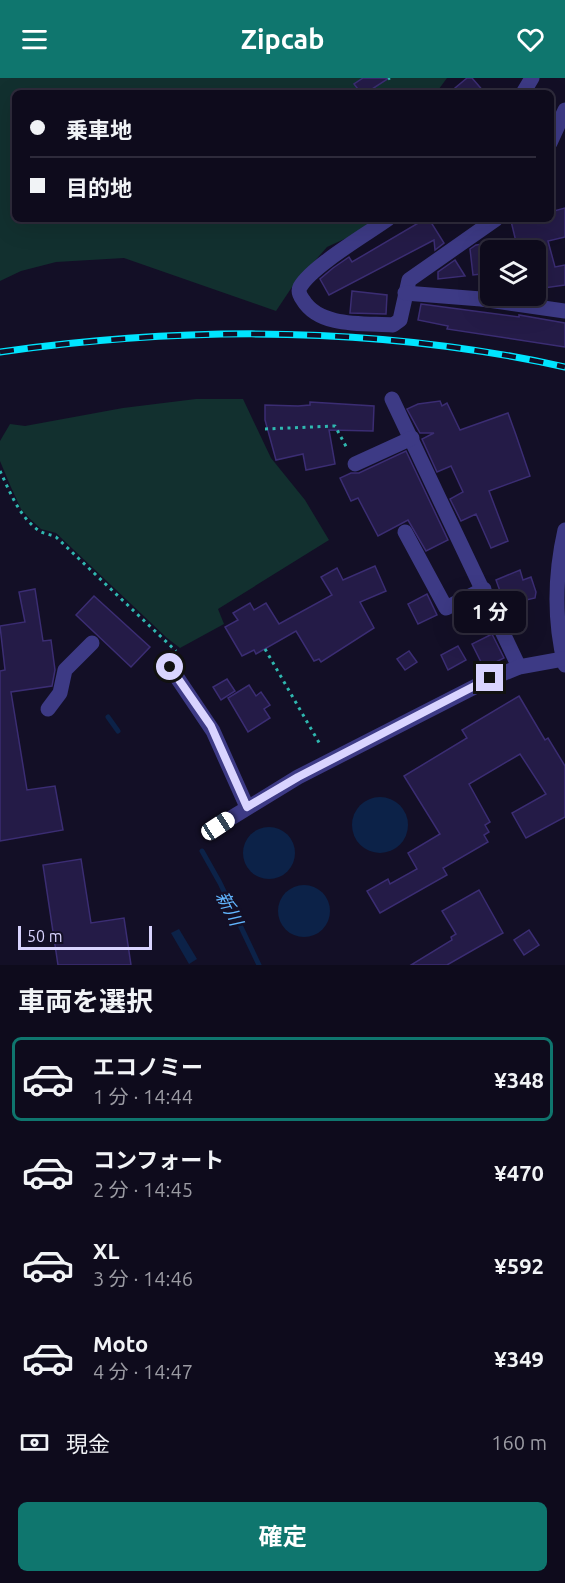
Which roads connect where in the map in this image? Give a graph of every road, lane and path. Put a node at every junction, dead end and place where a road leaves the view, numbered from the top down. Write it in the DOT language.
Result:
graph roads {
  1 [pos="565,110"];
  2 [pos="554,134"];
  3 [pos="384,222"];
  4 [pos="491,222"];
  5 [pos="405,293"];
  6 [pos="565,311"];
  7 [pos="392,399"];
  8 [pos="265,429"];
  9 [pos="412,438"];
  10 [pos="355,464"];
  11 [pos="0,471"];
  12 [pos="565,530"];
  13 [pos="405,532"];
  14 [pos="484,589"];
  15 [pos="562,637"];
  16 [pos="92,643"];
  17 [pos="265,649"];
  18 [pos="564,662"];
  19 [pos="176,663"];
  20 [pos="519,667"];
  21 [pos="48,709"];
  22 [pos="319,742"];
  23 [pos="247,807"];
  24 [pos="218,826"];
  1 -- 2 [label="street"];
  3 -- 5 [label="street"];
  4 -- 5 [label="street"];
  5 -- 6 [label="street"];
  7 -- 9 [label="street"];
  8 -- 10 [label="path"];
  9 -- 10 [label="street"];
  9 -- 14 [label="street"];
  11 -- 19 [label="path"];
  12 -- 15 [label="street"];
  13 -- 14 [label="street"];
  14 -- 20 [label="street"];
  15 -- 18 [label="street"];
  16 -- 21 [label="street"];
  17 -- 22 [label="path"];
  18 -- 20 [label="street"];
  19 -- 23 [label="street"];
  20 -- 23 [label="street"];
  23 -- 24 [label="street"];
}
